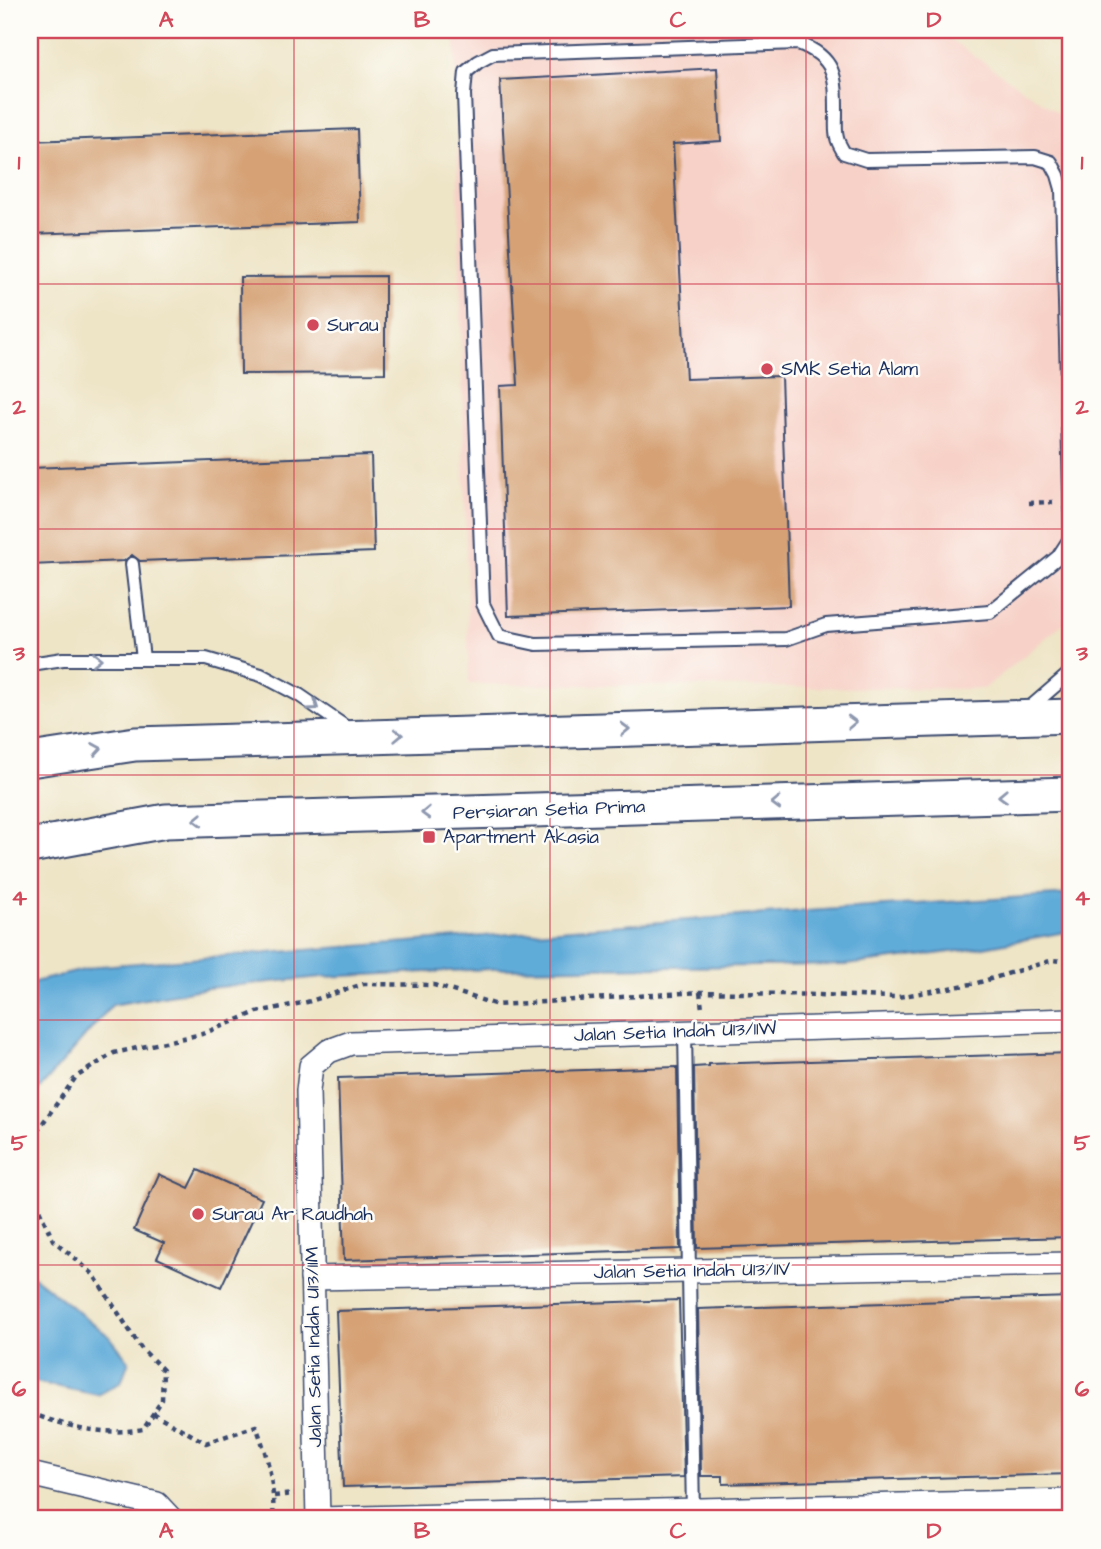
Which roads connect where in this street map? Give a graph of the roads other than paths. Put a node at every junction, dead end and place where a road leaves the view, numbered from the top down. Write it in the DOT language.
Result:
graph roads {
  1 [pos="1071,520"];
  2 [pos="1071,531"];
  3 [pos="1071,537"];
  4 [pos="132,564"];
  5 [pos="143,659"];
  6 [pos="30,664"];
  7 [pos="1071,673"];
  8 [pos="1071,716"];
  9 [pos="1019,717"];
  10 [pos="359,737"];
  11 [pos="30,760"];
  12 [pos="1071,794"];
  13 [pos="30,846"];
  14 [pos="1071,1020"];
  15 [pos="685,1031"];
  16 [pos="308,1091"];
  17 [pos="1071,1264"];
  18 [pos="688,1271"];
  19 [pos="312,1278"];
  20 [pos="30,1474"];
  21 [pos="1071,1501"];
  22 [pos="164,1512"];
  23 [pos="693,1515"];
  24 [pos="318,1519"];
  1 -- 2 [label="lane"];
  1 -- 3 [label="lane"];
  4 -- 5 [label="lane"];
  6 -- 5 [label="lane, one-way"];
  5 -- 10 [label="lane, one-way"];
  7 -- 9 [label="lane"];
  8 -- 9 [label="street"];
  10 -- 9 [label="street, one-way"];
  11 -- 10 [label="street, one-way"];
  12 -- 13 [label="street, Persiaran Setia Prima, one-way"];
  14 -- 15 [label="street, Jalan Setia Indah U13/11W"];
  15 -- 16 [label="street, Jalan Setia Indah U13/11W"];
  15 -- 18 [label="lane"];
  16 -- 19 [label="street, Jalan Setia Indah U13/11M"];
  17 -- 18 [label="street, Jalan Setia Indah U13/11V"];
  18 -- 19 [label="street, Jalan Setia Indah U13/11V"];
  18 -- 23 [label="lane"];
  19 -- 24 [label="street, Jalan Setia Indah U13/11M"];
  20 -- 22 [label="street"];
  21 -- 23 [label="street"];
  23 -- 24 [label="street"];
}
